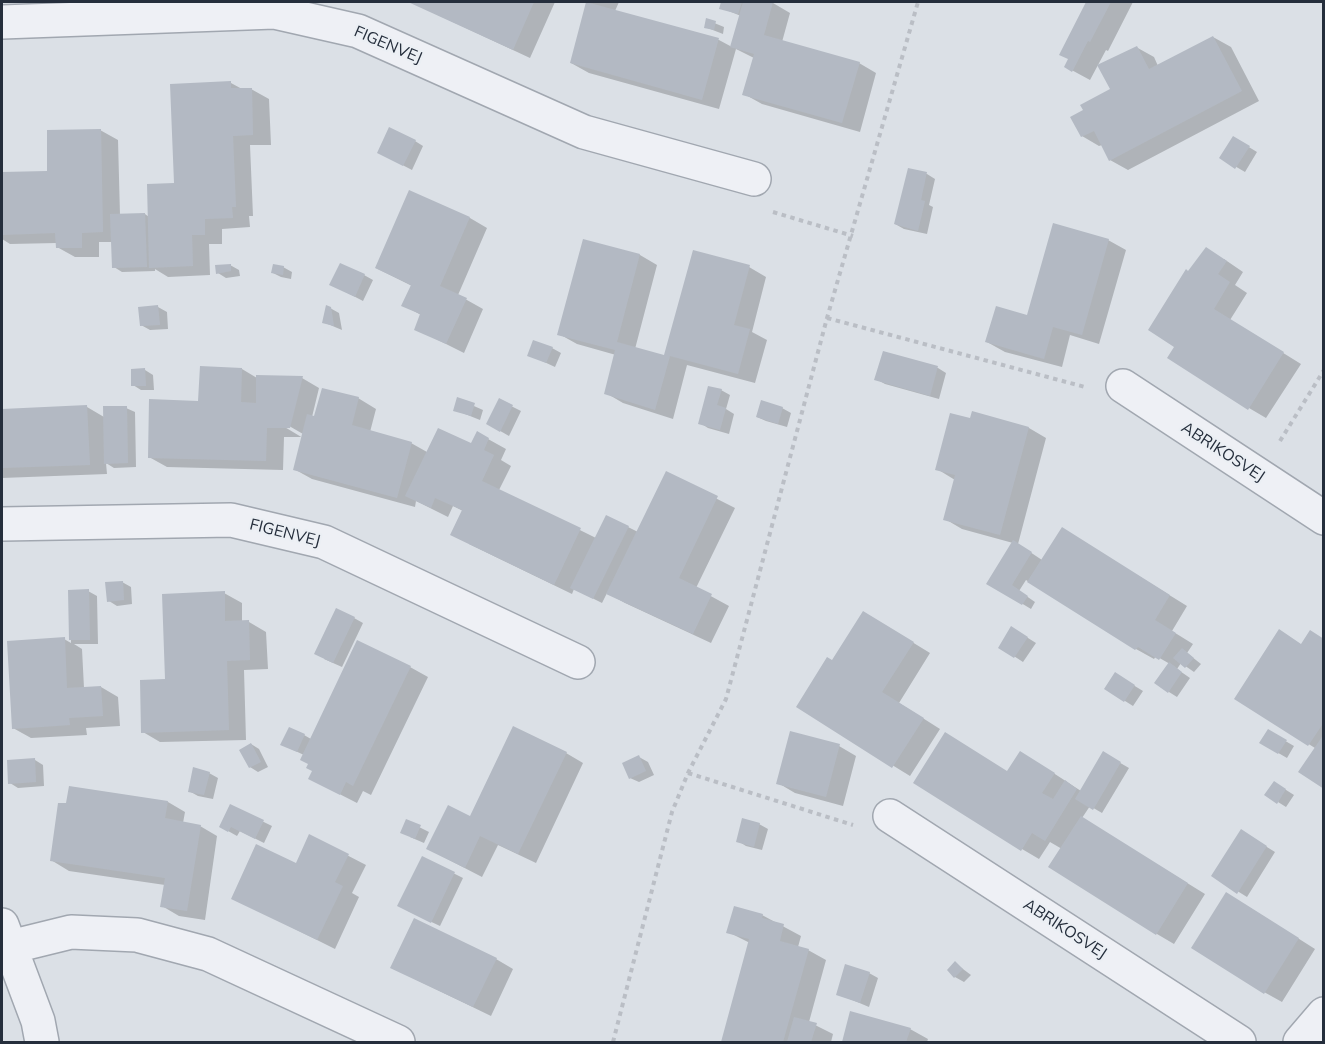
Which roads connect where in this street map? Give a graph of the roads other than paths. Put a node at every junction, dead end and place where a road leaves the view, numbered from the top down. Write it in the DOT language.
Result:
graph roads {
  1 [pos="2,22"];
  2 [pos="754,178"];
  3 [pos="1123,386"];
  4 [pos="1323,518"];
  5 [pos="2,524"];
  6 [pos="578,662"];
  7 [pos="890,816"];
  8 [pos="6,936"];
  9 [pos="1323,1014"];
  10 [pos="42,1042"];
  11 [pos="398,1042"];
  12 [pos="1239,1042"];
  13 [pos="1300,1042"];
  1 -- 2 [label="street, FIGENVEJ"];
  3 -- 4 [label="street, ABRIKOSVEJ"];
  5 -- 6 [label="street, FIGENVEJ"];
  7 -- 12 [label="street, ABRIKOSVEJ"];
  8 -- 10 [label="street"];
  8 -- 11 [label="street"];
  9 -- 13 [label="street"];
}
